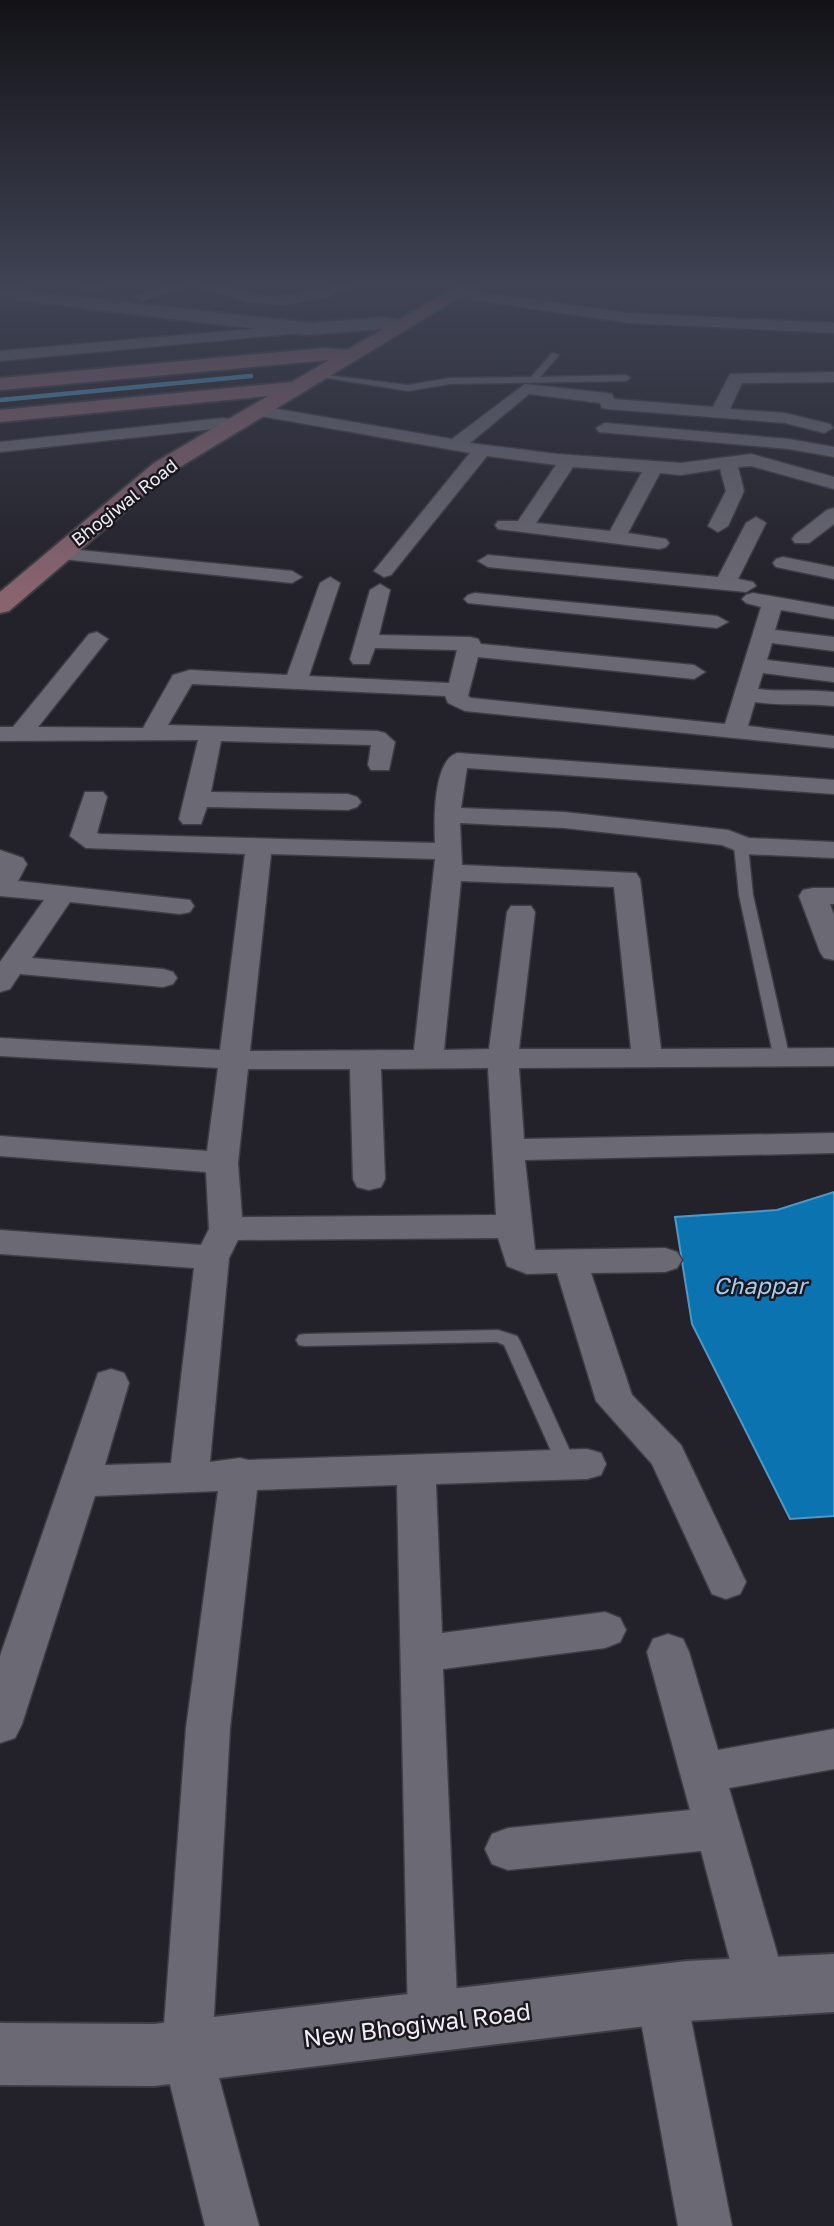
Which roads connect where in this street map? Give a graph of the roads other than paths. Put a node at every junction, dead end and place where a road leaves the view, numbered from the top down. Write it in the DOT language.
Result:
graph roads {
  1 [pos="734,387"];
  2 [pos="779,387"];
  3 [pos="300,388"];
  4 [pos="807,395"];
  5 [pos="260,411"];
  6 [pos="719,412"];
  7 [pos="0,416"];
  8 [pos="236,425"];
  9 [pos="829,426"];
  10 [pos="605,428"];
  11 [pos="789,444"];
  12 [pos="456,446"];
  13 [pos="0,447"];
  14 [pos="482,450"];
  15 [pos="834,452"];
  16 [pos="568,461"];
  17 [pos="728,463"];
  18 [pos="654,467"];
  19 [pos="834,483"];
  20 [pos="834,514"];
  21 [pos="756,523"];
  22 [pos="718,526"];
  23 [pos="509,531"];
  24 [pos="616,538"];
  25 [pos="802,538"];
  26 [pos="659,543"];
  27 [pos="60,554"];
  28 [pos="488,561"];
  29 [pos="783,563"];
  30 [pos="834,573"];
  31 [pos="292,577"];
  32 [pos="330,583"];
  33 [pos="736,589"];
  34 [pos="475,599"];
  35 [pos="773,603"];
  36 [pos="0,605"];
  37 [pos="834,613"];
  38 [pos="717,622"];
  39 [pos="763,635"];
  40 [pos="97,639"];
  41 [pos="366,641"];
  42 [pos="834,643"];
  43 [pos="470,647"];
  44 [pos="754,665"];
  45 [pos="694,672"];
  46 [pos="834,675"];
  47 [pos="296,682"];
  48 [pos="355,685"];
  49 [pos="459,690"];
  50 [pos="746,694"];
  51 [pos="834,699"];
  52 [pos="155,732"];
  53 [pos="734,732"];
  54 [pos="10,734"];
  55 [pos="211,734"];
  56 [pos="830,742"];
  57 [pos="380,765"];
  58 [pos="834,787"];
  59 [pos="94,797"];
  60 [pos="196,799"];
  61 [pos="348,802"];
  62 [pos="447,815"];
  63 [pos="186,844"];
  64 [pos="741,846"];
  65 [pos="259,847"];
  66 [pos="834,850"];
  67 [pos="0,858"];
  68 [pos="449,862"];
  69 [pos="0,887"];
  70 [pos="62,894"];
  71 [pos="834,896"];
  72 [pos="180,906"];
  73 [pos="521,912"];
  74 [pos="834,952"];
  75 [pos="6,974"];
  76 [pos="163,978"];
  77 [pos="0,1047"];
  78 [pos="834,1057"];
  79 [pos="365,1058"];
  80 [pos="428,1058"];
  81 [pos="503,1059"];
  82 [pos="648,1059"];
  83 [pos="782,1059"];
  84 [pos="233,1060"];
  85 [pos="834,1143"];
  86 [pos="0,1146"];
  87 [pos="509,1150"];
  88 [pos="222,1163"];
  89 [pos="369,1179"];
  90 [pos="513,1226"];
  91 [pos="0,1242"];
  92 [pos="219,1244"];
  93 [pos="666,1260"];
  94 [pos="570,1261"];
  95 [pos="304,1340"];
  96 [pos="111,1383"];
  97 [pos="576,1464"];
  98 [pos="416,1469"];
  99 [pos="240,1474"];
  100 [pos="189,1476"];
  101 [pos="83,1481"];
  102 [pos="726,1582"];
  103 [pos="605,1630"];
  104 [pos="668,1652"];
  105 [pos="421,1654"];
  106 [pos="0,1724"];
  107 [pos="834,1749"];
  108 [pos="702,1773"];
  109 [pos="718,1828"];
  110 [pos="508,1849"];
  111 [pos="834,1983"];
  112 [pos="762,1987"];
  113 [pos="661,1994"];
  114 [pos="433,2023"];
  115 [pos="187,2052"];
  116 [pos="0,2054"];
  117 [pos="232,2226"];
  118 [pos="705,2226"];
  1 -- 6 [label="street"];
  2 -- 4 [label="street"];
  3 -- 5 [label="main road, Bhogiwal Road"];
  3 -- 7 [label="main road"];
  5 -- 8 [label="main road, Bhogiwal Road"];
  5 -- 12 [label="street"];
  6 -- 9 [label="street"];
  6 -- 12 [label="street"];
  8 -- 13 [label="street"];
  8 -- 27 [label="main road, Bhogiwal Road"];
  9 -- 11 [label="street"];
  10 -- 11 [label="street"];
  11 -- 15 [label="street"];
  12 -- 14 [label="street"];
  14 -- 16 [label="street"];
  14 -- 41 [label="street"];
  16 -- 18 [label="street"];
  16 -- 23 [label="street"];
  17 -- 18 [label="street"];
  17 -- 19 [label="street"];
  17 -- 22 [label="street"];
  18 -- 24 [label="street"];
  20 -- 25 [label="street"];
  21 -- 33 [label="street"];
  23 -- 24 [label="street"];
  23 -- 28 [label="street"];
  24 -- 26 [label="street"];
  27 -- 31 [label="street"];
  27 -- 36 [label="main road, Bhogiwal Road"];
  28 -- 33 [label="street"];
  28 -- 34 [label="street"];
  29 -- 30 [label="street"];
  32 -- 47 [label="street"];
  33 -- 35 [label="street"];
  34 -- 38 [label="street"];
  34 -- 43 [label="street"];
  35 -- 37 [label="street"];
  35 -- 39 [label="street"];
  39 -- 42 [label="street"];
  39 -- 44 [label="street"];
  40 -- 54 [label="street"];
  41 -- 43 [label="street"];
  41 -- 48 [label="street"];
  43 -- 45 [label="street"];
  43 -- 49 [label="street"];
  44 -- 46 [label="street"];
  44 -- 50 [label="street"];
  47 -- 48 [label="street"];
  47 -- 52 [label="street"];
  48 -- 49 [label="street"];
  49 -- 53 [label="street"];
  50 -- 51 [label="street"];
  50 -- 53 [label="street"];
  52 -- 54 [label="street"];
  52 -- 55 [label="street"];
  53 -- 56 [label="street"];
  55 -- 57 [label="street"];
  55 -- 60 [label="street"];
  58 -- 62 [label="street"];
  59 -- 63 [label="street"];
  60 -- 61 [label="street"];
  60 -- 63 [label="street"];
  62 -- 64 [label="street"];
  62 -- 68 [label="street"];
  63 -- 65 [label="street"];
  64 -- 66 [label="street"];
  64 -- 83 [label="lane"];
  65 -- 68 [label="street"];
  65 -- 84 [label="street"];
  67 -- 69 [label="street"];
  68 -- 80 [label="street"];
  68 -- 82 [label="street"];
  69 -- 70 [label="street"];
  70 -- 72 [label="street"];
  70 -- 75 [label="street"];
  71 -- 74 [label="street"];
  73 -- 81 [label="street"];
  75 -- 76 [label="street"];
  77 -- 84 [label="street"];
  78 -- 83 [label="street"];
  79 -- 80 [label="street"];
  79 -- 84 [label="street"];
  79 -- 89 [label="street"];
  80 -- 81 [label="street"];
  81 -- 82 [label="street"];
  81 -- 87 [label="street"];
  82 -- 83 [label="street"];
  84 -- 88 [label="street"];
  85 -- 87 [label="street"];
  86 -- 88 [label="street"];
  87 -- 90 [label="street"];
  88 -- 92 [label="street"];
  90 -- 92 [label="street"];
  90 -- 94 [label="street"];
  91 -- 92 [label="street"];
  92 -- 100 [label="street"];
  93 -- 94 [label="street"];
  94 -- 102 [label="street"];
  95 -- 97 [label="lane"];
  96 -- 101 [label="street"];
  97 -- 98 [label="street"];
  98 -- 99 [label="street"];
  98 -- 105 [label="street"];
  99 -- 100 [label="street"];
  99 -- 115 [label="street"];
  100 -- 101 [label="street"];
  101 -- 106 [label="street"];
  103 -- 105 [label="street"];
  104 -- 108 [label="street"];
  105 -- 114 [label="street"];
  107 -- 108 [label="street"];
  108 -- 109 [label="street"];
  109 -- 110 [label="street"];
  109 -- 112 [label="street"];
  111 -- 112 [label="street, New Bhogiwal Road"];
  112 -- 113 [label="street, New Bhogiwal Road"];
  113 -- 114 [label="street, New Bhogiwal Road"];
  113 -- 118 [label="street"];
  114 -- 115 [label="street, New Bhogiwal Road"];
  115 -- 116 [label="street, New Bhogiwal Road"];
  115 -- 117 [label="street"];
}
